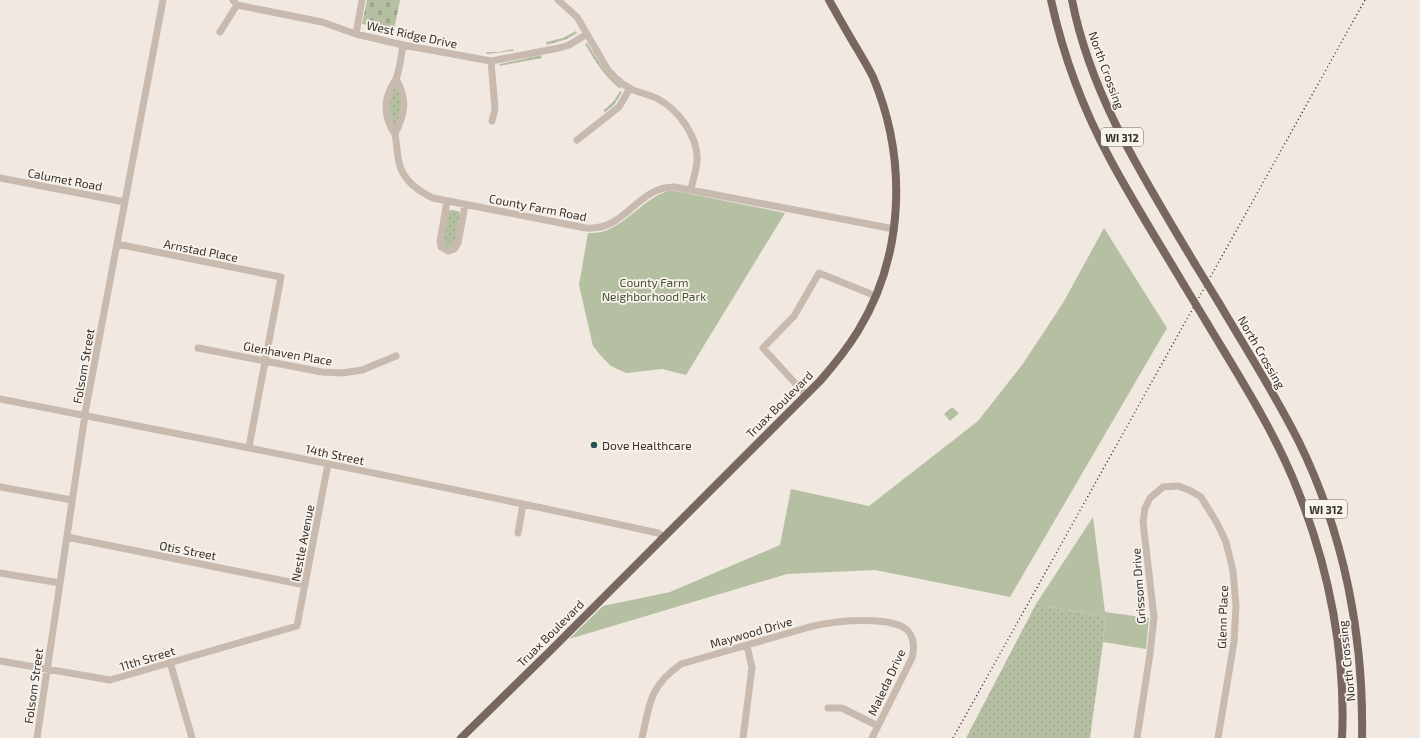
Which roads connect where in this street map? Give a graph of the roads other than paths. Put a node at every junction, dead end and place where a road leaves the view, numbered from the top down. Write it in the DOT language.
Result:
graph roads {
  1 [pos="163,0"];
  2 [pos="362,0"];
  3 [pos="558,0"];
  4 [pos="829,0"];
  5 [pos="1051,0"];
  6 [pos="1072,0"];
  7 [pos="235,3"];
  8 [pos="220,32"];
  9 [pos="356,34"];
  10 [pos="587,34"];
  11 [pos="403,45"];
  12 [pos="492,61"];
  13 [pos="396,79"];
  14 [pos="630,88"];
  15 [pos="492,121"];
  16 [pos="395,134"];
  17 [pos="577,140"];
  18 [pos="0,178"];
  19 [pos="691,189"];
  20 [pos="447,201"];
  21 [pos="125,202"];
  22 [pos="465,205"];
  23 [pos="894,229"];
  24 [pos="117,244"];
  25 [pos="876,296"];
  26 [pos="198,348"];
  27 [pos="396,356"];
  28 [pos="265,361"];
  29 [pos="806,395"];
  30 [pos="0,399"];
  31 [pos="85,416"];
  32 [pos="249,447"];
  33 [pos="328,464"];
  34 [pos="1163,487"];
  35 [pos="0,488"];
  36 [pos="72,500"];
  37 [pos="524,504"];
  38 [pos="518,533"];
  39 [pos="67,537"];
  40 [pos="663,537"];
  41 [pos="0,573"];
  42 [pos="60,583"];
  43 [pos="305,585"];
  44 [pos="298,626"];
  45 [pos="910,635"];
  46 [pos="747,646"];
  47 [pos="0,661"];
  48 [pos="170,662"];
  49 [pos="47,668"];
  50 [pos="828,708"];
  51 [pos="878,726"];
  52 [pos="37,738"];
  53 [pos="192,738"];
  54 [pos="461,738"];
  55 [pos="642,738"];
  56 [pos="743,738"];
  57 [pos="872,738"];
  58 [pos="1137,738"];
  59 [pos="1218,738"];
  60 [pos="1342,738"];
  61 [pos="1362,738"];
  1 -- 21 [label="street, Folsom Street"];
  2 -- 9 [label="street"];
  3 -- 10 [label="street"];
  4 -- 23 [label="main road, Truax Boulevard"];
  5 -- 60 [label="main road, North Crossing / WI 312, bridge"];
  6 -- 61 [label="main road, North Crossing / WI 312, bridge"];
  7 -- 8 [label="street"];
  7 -- 9 [label="street, West Ridge Drive"];
  9 -- 11 [label="street, West Ridge Drive"];
  10 -- 12 [label="street, West Ridge Drive"];
  10 -- 14 [label="street"];
  11 -- 12 [label="street, West Ridge Drive"];
  11 -- 13 [label="street, County Farm Road"];
  12 -- 15 [label="street"];
  13 -- 16 [label="street"];
  13 -- 16 [label="street, County Farm Road"];
  14 -- 17 [label="street"];
  14 -- 19 [label="street"];
  16 -- 20 [label="street, County Farm Road"];
  18 -- 21 [label="street, Calumet Road"];
  19 -- 22 [label="street, County Farm Road"];
  19 -- 23 [label="street, County Farm Road"];
  20 -- 22 [label="street, County Farm Road"];
  20 -- 22 [label="street"];
  21 -- 24 [label="street, Folsom Street"];
  23 -- 25 [label="main road, Truax Boulevard"];
  24 -- 28 [label="street, Arnstad Place"];
  24 -- 31 [label="street, Folsom Street"];
  25 -- 29 [label="main road, Truax Boulevard"];
  25 -- 29 [label="street"];
  26 -- 28 [label="street, Glenhaven Place"];
  27 -- 28 [label="street, Glenhaven Place"];
  28 -- 32 [label="street"];
  29 -- 40 [label="main road, Truax Boulevard"];
  30 -- 31 [label="street, 14th Street"];
  31 -- 32 [label="street, 14th Street"];
  31 -- 36 [label="street, Folsom Street"];
  32 -- 33 [label="street, 14th Street"];
  33 -- 37 [label="street, 14th Street"];
  33 -- 43 [label="street, Nestle Avenue"];
  34 -- 58 [label="street, Grissom Drive"];
  34 -- 59 [label="street, Glenn Place"];
  35 -- 36 [label="street"];
  36 -- 39 [label="street, Folsom Street"];
  37 -- 38 [label="street"];
  37 -- 40 [label="street, 14th Street"];
  39 -- 42 [label="street, Folsom Street"];
  39 -- 43 [label="street, Otis Street"];
  40 -- 54 [label="main road, Truax Boulevard"];
  41 -- 42 [label="street"];
  42 -- 49 [label="street, Folsom Street"];
  43 -- 44 [label="street, Nestle Avenue"];
  44 -- 48 [label="street, 11th Street"];
  45 -- 46 [label="street, Maywood Drive"];
  45 -- 51 [label="street, Maleda Drive"];
  46 -- 55 [label="street, Maywood Drive"];
  46 -- 56 [label="street"];
  47 -- 49 [label="street, 11th Street"];
  48 -- 49 [label="street, 11th Street"];
  48 -- 53 [label="street"];
  49 -- 52 [label="street, Folsom Street"];
  50 -- 51 [label="street"];
  51 -- 57 [label="street, Maleda Drive"];
}
